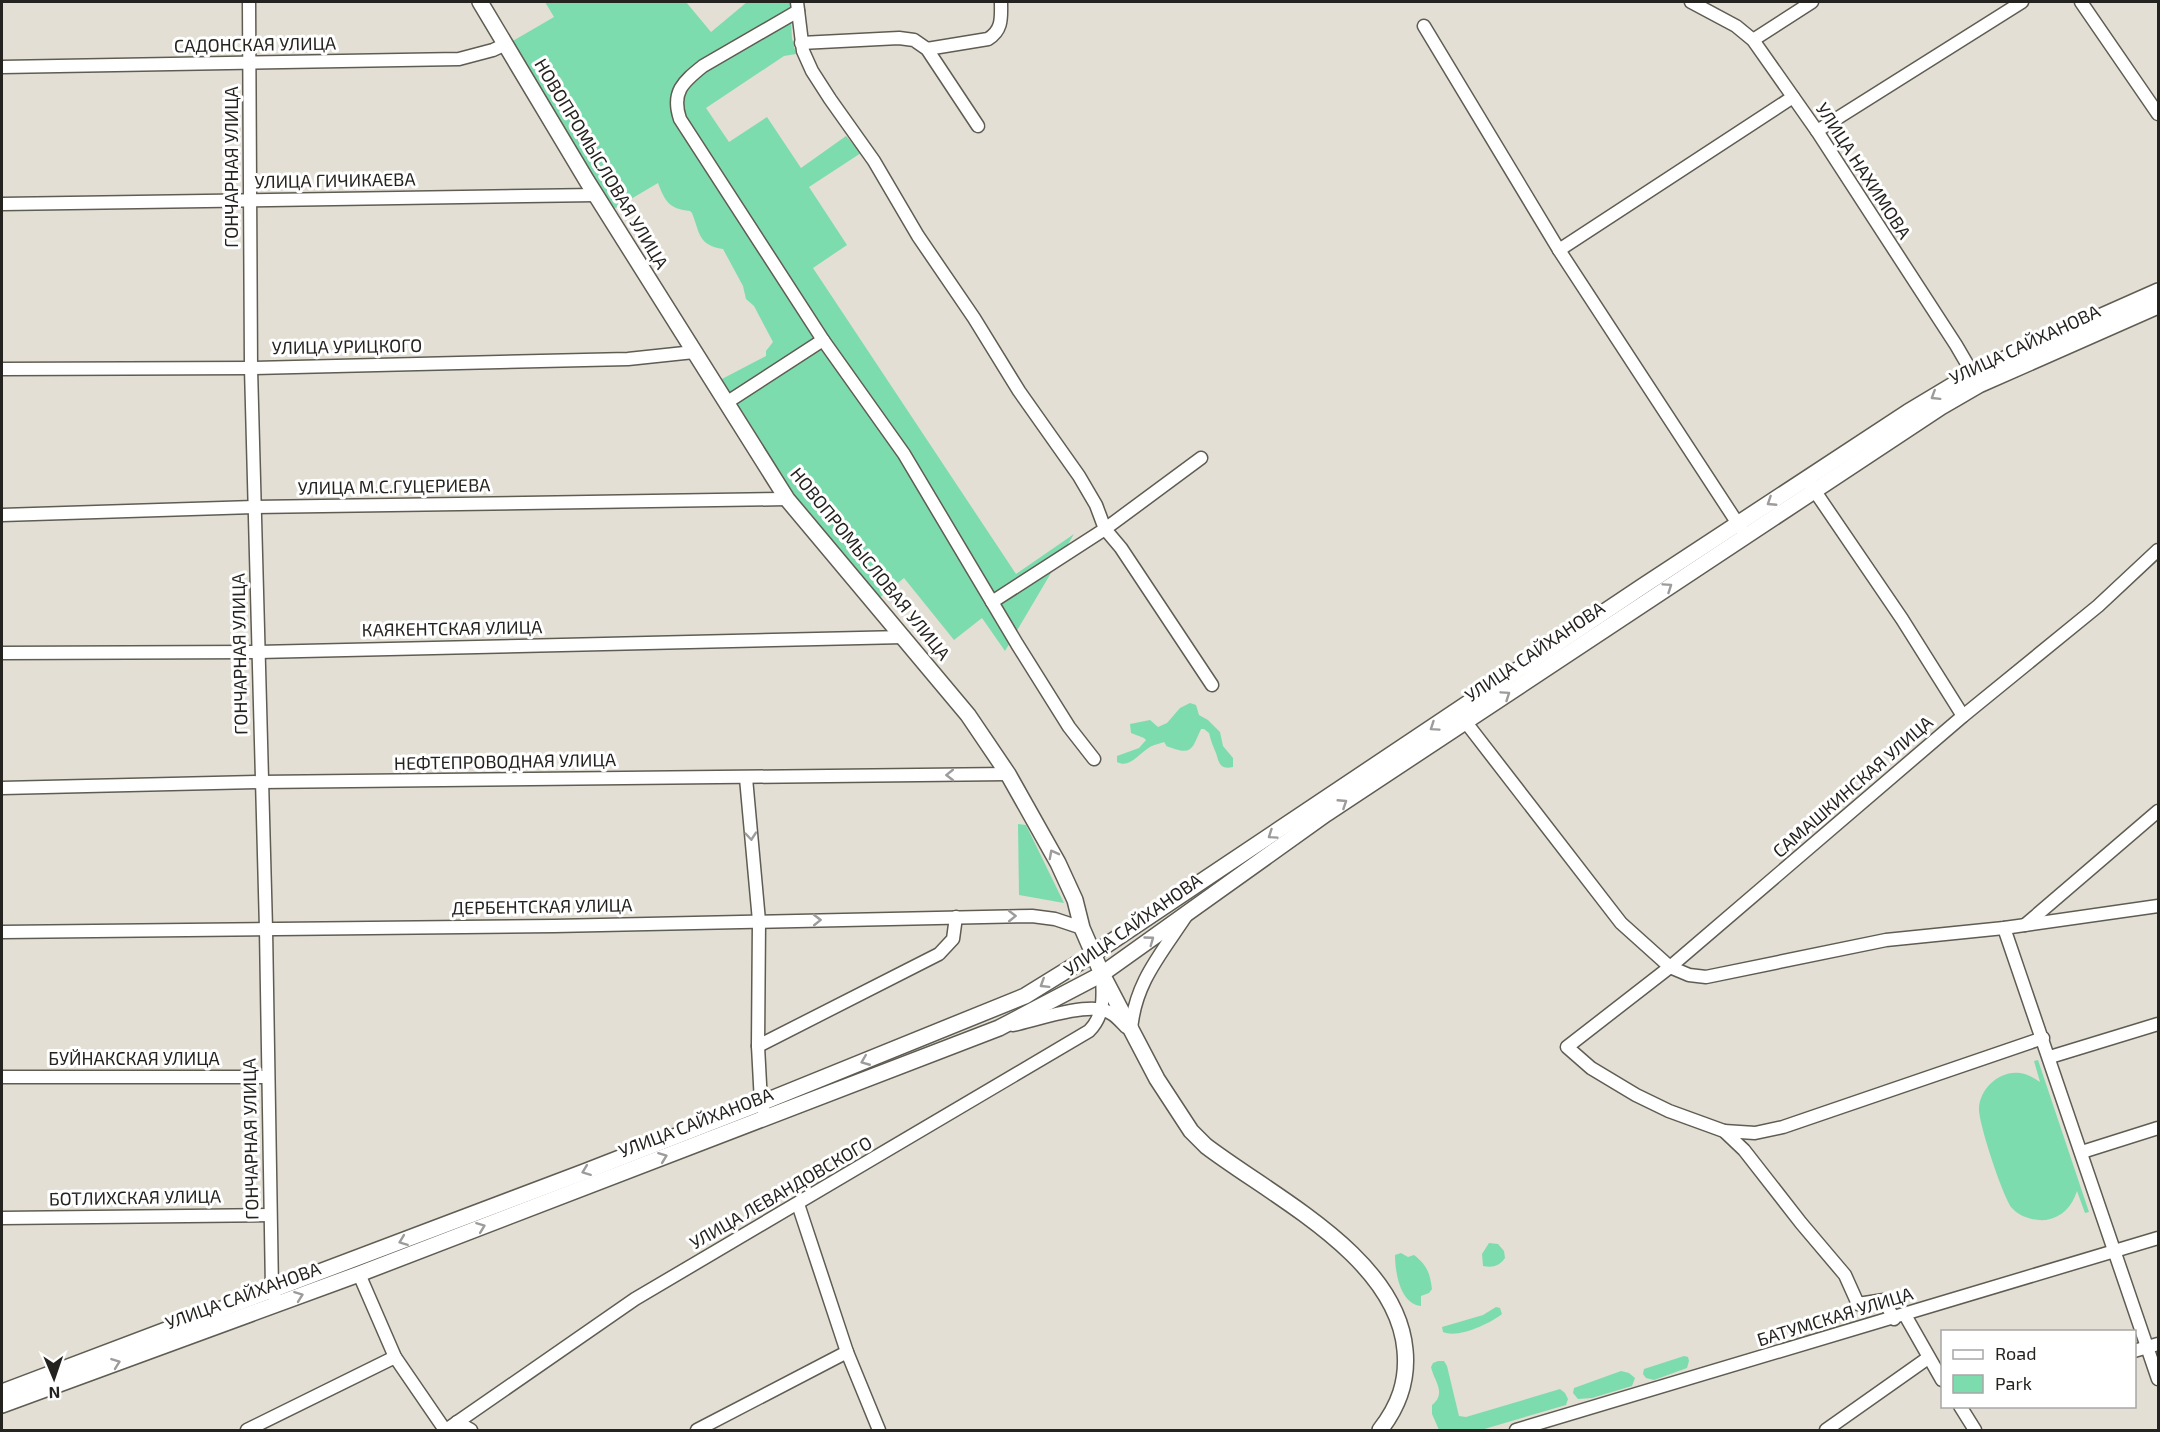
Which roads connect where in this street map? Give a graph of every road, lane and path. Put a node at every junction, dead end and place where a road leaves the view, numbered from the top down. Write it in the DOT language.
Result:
graph roads {
  1 [pos="249,2"];
  2 [pos="480,2"];
  3 [pos="1001,2"];
  4 [pos="1691,2"];
  5 [pos="1812,2"];
  6 [pos="2022,2"];
  7 [pos="2081,2"];
  8 [pos="798,6"];
  9 [pos="1424,26"];
  10 [pos="1753,40"];
  11 [pos="801,43"];
  12 [pos="506,44"];
  13 [pos="927,49"];
  14 [pos="249,63"];
  15 [pos="2,67"];
  16 [pos="1793,97"];
  17 [pos="2158,114"];
  18 [pos="978,126"];
  19 [pos="1817,131"];
  20 [pos="596,195"];
  21 [pos="251,200"];
  22 [pos="2,204"];
  23 [pos="1559,250"];
  24 [pos="2158,291"];
  25 [pos="2158,306"];
  26 [pos="823,340"];
  27 [pos="694,352"];
  28 [pos="251,368"];
  29 [pos="2,369"];
  30 [pos="1976,379"];
  31 [pos="726,403"];
  32 [pos="1201,458"];
  33 [pos="1811,485"];
  34 [pos="787,498"];
  35 [pos="254,507"];
  36 [pos="2,515"];
  37 [pos="1105,529"];
  38 [pos="1742,530"];
  39 [pos="2158,550"];
  40 [pos="992,602"];
  41 [pos="904,637"];
  42 [pos="258,652"];
  43 [pos="2,653"];
  44 [pos="1212,685"];
  45 [pos="1461,716"];
  46 [pos="1963,716"];
  47 [pos="1094,759"];
  48 [pos="1008,774"];
  49 [pos="746,778"];
  50 [pos="261,782"];
  51 [pos="2,788"];
  52 [pos="2158,811"];
  53 [pos="2158,906"];
  54 [pos="1189,912"];
  55 [pos="956,917"];
  56 [pos="759,921"];
  57 [pos="2025,925"];
  58 [pos="1082,928"];
  59 [pos="2004,928"];
  60 [pos="266,929"];
  61 [pos="2,932"];
  62 [pos="1093,954"];
  63 [pos="1670,968"];
  64 [pos="1102,974"];
  65 [pos="1102,1009"];
  66 [pos="2158,1024"];
  67 [pos="999,1028"];
  68 [pos="1131,1032"];
  69 [pos="2043,1038"];
  70 [pos="759,1046"];
  71 [pos="2050,1057"];
  72 [pos="2,1077"];
  73 [pos="267,1077"];
  74 [pos="764,1110"];
  75 [pos="2158,1128"];
  76 [pos="1724,1131"];
  77 [pos="2082,1152"];
  78 [pos="798,1204"];
  79 [pos="270,1215"];
  80 [pos="2,1218"];
  81 [pos="2158,1238"];
  82 [pos="2116,1251"];
  83 [pos="359,1274"];
  84 [pos="275,1297"];
  85 [pos="1899,1317"];
  86 [pos="2153,1345"];
  87 [pos="2136,1350"];
  88 [pos="847,1352"];
  89 [pos="395,1357"];
  90 [pos="1928,1358"];
  91 [pos="1941,1378"];
  92 [pos="2158,1378"];
  93 [pos="2,1392"];
  94 [pos="2,1404"];
  95 [pos="1961,1408"];
  96 [pos="457,1422"];
  97 [pos="1520,1430"];
  98 [pos="247,1431"];
  99 [pos="445,1431"];
  100 [pos="471,1431"];
  101 [pos="697,1431"];
  102 [pos="879,1431"];
  103 [pos="1380,1431"];
  104 [pos="1826,1431"];
  105 [pos="1975,1431"];
  1 -- 14 [label="street, ГОНЧАРНАЯ УЛИЦА"];
  2 -- 12 [label="main road, НОВОПРОМЫСЛОВАЯ УЛИЦА"];
  3 -- 13 [label="street"];
  4 -- 10 [label="street, УЛИЦА НАХИМОВА"];
  5 -- 10 [label="street"];
  6 -- 19 [label="street"];
  7 -- 17 [label="street"];
  8 -- 11 [label="street"];
  8 -- 26 [label="street"];
  9 -- 23 [label="street"];
  10 -- 16 [label="street, УЛИЦА НАХИМОВА"];
  11 -- 13 [label="street"];
  11 -- 37 [label="street"];
  12 -- 14 [label="street, САДОНСКАЯ УЛИЦА"];
  12 -- 20 [label="main road, НОВОПРОМЫСЛОВАЯ УЛИЦА"];
  13 -- 18 [label="street"];
  14 -- 15 [label="street, САДОНСКАЯ УЛИЦА"];
  14 -- 21 [label="street, ГОНЧАРНАЯ УЛИЦА"];
  16 -- 19 [label="street, УЛИЦА НАХИМОВА"];
  16 -- 23 [label="street"];
  19 -- 30 [label="street, УЛИЦА НАХИМОВА"];
  20 -- 21 [label="street, УЛИЦА ГИЧИКАЕВА"];
  20 -- 27 [label="main road, НОВОПРОМЫСЛОВАЯ УЛИЦА"];
  21 -- 22 [label="street, УЛИЦА ГИЧИКАЕВА"];
  21 -- 28 [label="street, ГОНЧАРНАЯ УЛИЦА"];
  23 -- 38 [label="street"];
  24 -- 30 [label="main road"];
  25 -- 30 [label="main road, УЛИЦА САЙХАНОВА"];
  26 -- 31 [label="street"];
  26 -- 40 [label="street"];
  27 -- 28 [label="street, УЛИЦА УРИЦКОГО"];
  27 -- 31 [label="main road, НОВОПРОМЫСЛОВАЯ УЛИЦА"];
  28 -- 29 [label="street, УЛИЦА УРИЦКОГО"];
  28 -- 35 [label="street, ГОНЧАРНАЯ УЛИЦА"];
  30 -- 33 [label="main road"];
  31 -- 34 [label="main road, НОВОПРОМЫСЛОВАЯ УЛИЦА"];
  32 -- 37 [label="street"];
  33 -- 38 [label="main road"];
  33 -- 46 [label="street"];
  34 -- 35 [label="street, УЛИЦА М.С.ГУЦЕРИЕВА"];
  34 -- 41 [label="main road, НОВОПРОМЫСЛОВАЯ УЛИЦА"];
  35 -- 36 [label="street, УЛИЦА М.С.ГУЦЕРИЕВА"];
  35 -- 42 [label="street, ГОНЧАРНАЯ УЛИЦА"];
  37 -- 40 [label="street"];
  37 -- 44 [label="street"];
  38 -- 45 [label="main road"];
  39 -- 46 [label="street, САМАШКИНСКАЯ УЛИЦА"];
  40 -- 47 [label="street"];
  41 -- 42 [label="street, КАЯКЕНТСКАЯ УЛИЦА"];
  41 -- 48 [label="main road, НОВОПРОМЫСЛОВАЯ УЛИЦА"];
  42 -- 43 [label="street, КАЯКЕНТСКАЯ УЛИЦА"];
  42 -- 50 [label="street, ГОНЧАРНАЯ УЛИЦА"];
  54 -- 45 [label="main road, УЛИЦА САЙХАНОВА, one-way"];
  45 -- 62 [label="main road, УЛИЦА САЙХАНОВА, one-way"];
  45 -- 63 [label="street"];
  46 -- 63 [label="street, САМАШКИНСКАЯ УЛИЦА"];
  48 -- 49 [label="street, НЕФТЕПРОВОДНАЯ УЛИЦА, one-way"];
  58 -- 48 [label="main road, НОВОПРОМЫСЛОВАЯ УЛИЦА, one-way"];
  49 -- 50 [label="street, НЕФТЕПРОВОДНАЯ УЛИЦА"];
  49 -- 56 [label="street, one-way"];
  50 -- 51 [label="street, НЕФТЕПРОВОДНАЯ УЛИЦА"];
  50 -- 60 [label="street, ГОНЧАРНАЯ УЛИЦА"];
  52 -- 57 [label="street"];
  53 -- 57 [label="street"];
  64 -- 54 [label="main road, УЛИЦА САЙХАНОВА, one-way"];
  54 -- 68 [label="street"];
  56 -- 55 [label="street, ДЕРБЕНТСКАЯ УЛИЦА, one-way"];
  55 -- 58 [label="street, ДЕРБЕНТСКАЯ УЛИЦА, one-way"];
  55 -- 70 [label="street"];
  56 -- 60 [label="street, ДЕРБЕНТСКАЯ УЛИЦА"];
  56 -- 70 [label="street"];
  57 -- 59 [label="street"];
  58 -- 62 [label="main road, НОВОПРОМЫСЛОВАЯ УЛИЦА"];
  59 -- 63 [label="street"];
  59 -- 69 [label="street"];
  60 -- 61 [label="street, ДЕРБЕНТСКАЯ УЛИЦА"];
  60 -- 73 [label="street, ГОНЧАРНАЯ УЛИЦА"];
  62 -- 64 [label="main road, НОВОПРОМЫСЛОВАЯ УЛИЦА"];
  62 -- 74 [label="main road, УЛИЦА САЙХАНОВА, one-way"];
  63 -- 76 [label="street, САМАШКИНСКАЯ УЛИЦА"];
  64 -- 65 [label="street"];
  64 -- 67 [label="main road, УЛИЦА САЙХАНОВА"];
  64 -- 68 [label="main road, НОВОПРОМЫСЛОВАЯ УЛИЦА"];
  65 -- 67 [label="street"];
  65 -- 68 [label="street"];
  65 -- 78 [label="street, УЛИЦА ЛЕВАНДОВСКОГО"];
  66 -- 71 [label="street"];
  67 -- 74 [label="main road, УЛИЦА САЙХАНОВА"];
  68 -- 103 [label="main road, НОВОПРОМЫСЛОВАЯ УЛИЦА"];
  69 -- 71 [label="street"];
  69 -- 76 [label="street"];
  70 -- 74 [label="street"];
  71 -- 77 [label="street"];
  72 -- 73 [label="street, БУЙНАКСКАЯ УЛИЦА"];
  73 -- 79 [label="street, ГОНЧАРНАЯ УЛИЦА"];
  83 -- 74 [label="main road, УЛИЦА САЙХАНОВА, one-way"];
  74 -- 84 [label="main road, УЛИЦА САЙХАНОВА, one-way"];
  75 -- 77 [label="street"];
  76 -- 85 [label="street"];
  77 -- 82 [label="street"];
  78 -- 88 [label="street"];
  78 -- 96 [label="street, УЛИЦА ЛЕВАНДОВСКОГО"];
  79 -- 80 [label="street, БОТЛИХСКАЯ УЛИЦА"];
  79 -- 84 [label="street, ГОНЧАРНАЯ УЛИЦА"];
  81 -- 82 [label="street, БАТУМСКАЯ УЛИЦА"];
  82 -- 85 [label="street, БАТУМСКАЯ УЛИЦА"];
  82 -- 86 [label="street"];
  84 -- 83 [label="main road, УЛИЦА САЙХАНОВА, one-way"];
  83 -- 89 [label="street"];
  84 -- 93 [label="main road, УЛИЦА САЙХАНОВА"];
  94 -- 84 [label="main road, УЛИЦА САЙХАНОВА, one-way"];
  85 -- 90 [label="street"];
  85 -- 97 [label="street, БАТУМСКАЯ УЛИЦА"];
  86 -- 87 [label="street"];
  86 -- 92 [label="street"];
  88 -- 101 [label="street"];
  88 -- 102 [label="street"];
  89 -- 98 [label="street"];
  89 -- 99 [label="street"];
  90 -- 91 [label="street"];
  90 -- 104 [label="street"];
  95 -- 105 [label="street"];
  96 -- 99 [label="street, УЛИЦА ЛЕВАНДОВСКОГО"];
  96 -- 100 [label="street"];
}
